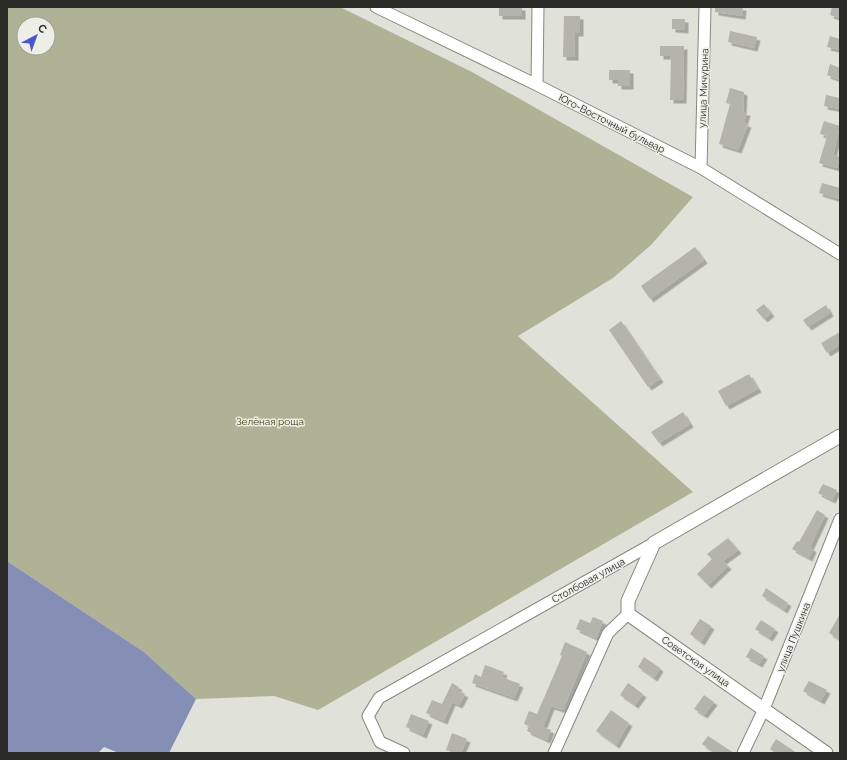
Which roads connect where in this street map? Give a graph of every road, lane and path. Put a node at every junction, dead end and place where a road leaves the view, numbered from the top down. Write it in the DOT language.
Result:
graph roads {
  1 [pos="538,7"];
  2 [pos="705,7"];
  3 [pos="382,8"];
  4 [pos="537,85"];
  5 [pos="701,168"];
  6 [pos="840,254"];
  7 [pos="840,436"];
  8 [pos="840,519"];
  9 [pos="654,543"];
  10 [pos="628,614"];
  11 [pos="764,709"];
  12 [pos="404,753"];
  13 [pos="554,753"];
  14 [pos="742,753"];
  15 [pos="826,753"];
  1 -- 4 [label="street"];
  2 -- 5 [label="street, улица Мичурина"];
  3 -- 4 [label="street, Юго-Восточный бульвар"];
  4 -- 5 [label="street, Юго-Восточный бульвар"];
  5 -- 6 [label="street, Юго-Восточный бульвар"];
  7 -- 9 [label="street, Столбовая улица"];
  8 -- 11 [label="street, улица Пушкина"];
  9 -- 10 [label="street"];
  9 -- 12 [label="street, Столбовая улица"];
  10 -- 11 [label="street, Советская улица"];
  10 -- 13 [label="street"];
  11 -- 14 [label="street, улица Пушкина"];
  11 -- 15 [label="street, Советская улица"];
}
